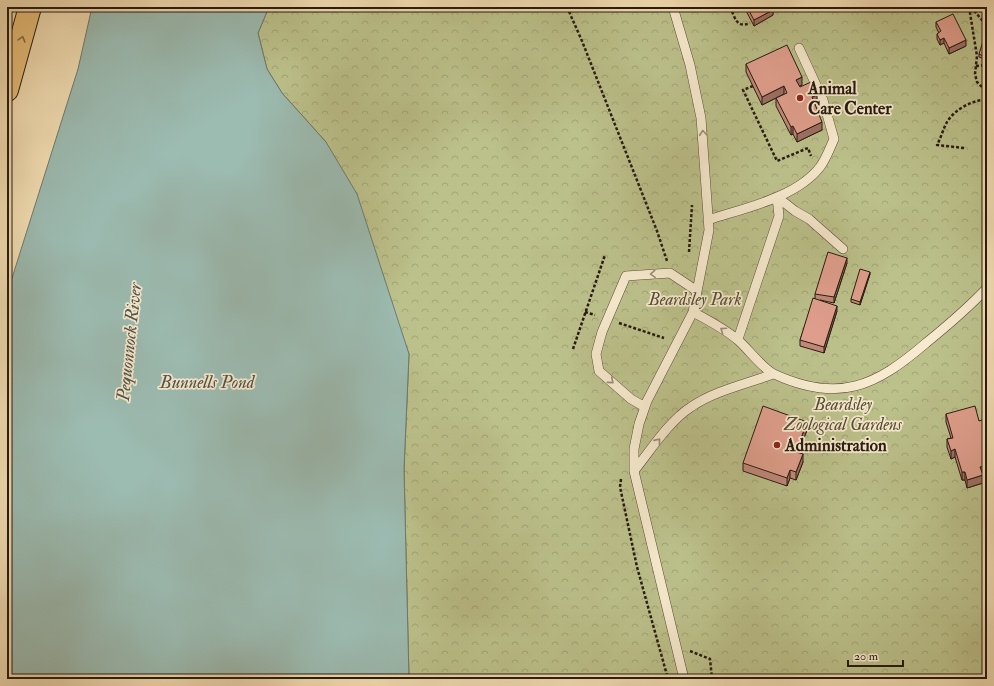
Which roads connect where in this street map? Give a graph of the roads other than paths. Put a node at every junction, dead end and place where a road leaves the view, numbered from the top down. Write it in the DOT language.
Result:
graph roads {
  1 [pos="30,7"];
  2 [pos="673,7"];
  3 [pos="799,48"];
  4 [pos="7,90"];
  5 [pos="777,197"];
  6 [pos="708,220"];
  7 [pos="843,249"];
  8 [pos="987,288"];
  9 [pos="697,291"];
  10 [pos="693,312"];
  11 [pos="738,340"];
  12 [pos="773,374"];
  13 [pos="645,407"];
  14 [pos="634,471"];
  15 [pos="684,679"];
  4 -- 1 [label="highway, one-way"];
  6 -- 2 [label="lane, one-way"];
  3 -- 5 [label="lane"];
  5 -- 6 [label="lane"];
  5 -- 7 [label="lane"];
  5 -- 11 [label="lane"];
  6 -- 9 [label="lane"];
  8 -- 12 [label="lane"];
  9 -- 10 [label="lane"];
  9 -- 13 [label="lane, one-way"];
  11 -- 10 [label="lane, one-way"];
  10 -- 13 [label="lane"];
  11 -- 12 [label="lane"];
  14 -- 12 [label="lane, one-way"];
  13 -- 14 [label="lane"];
  14 -- 15 [label="lane"];
}
